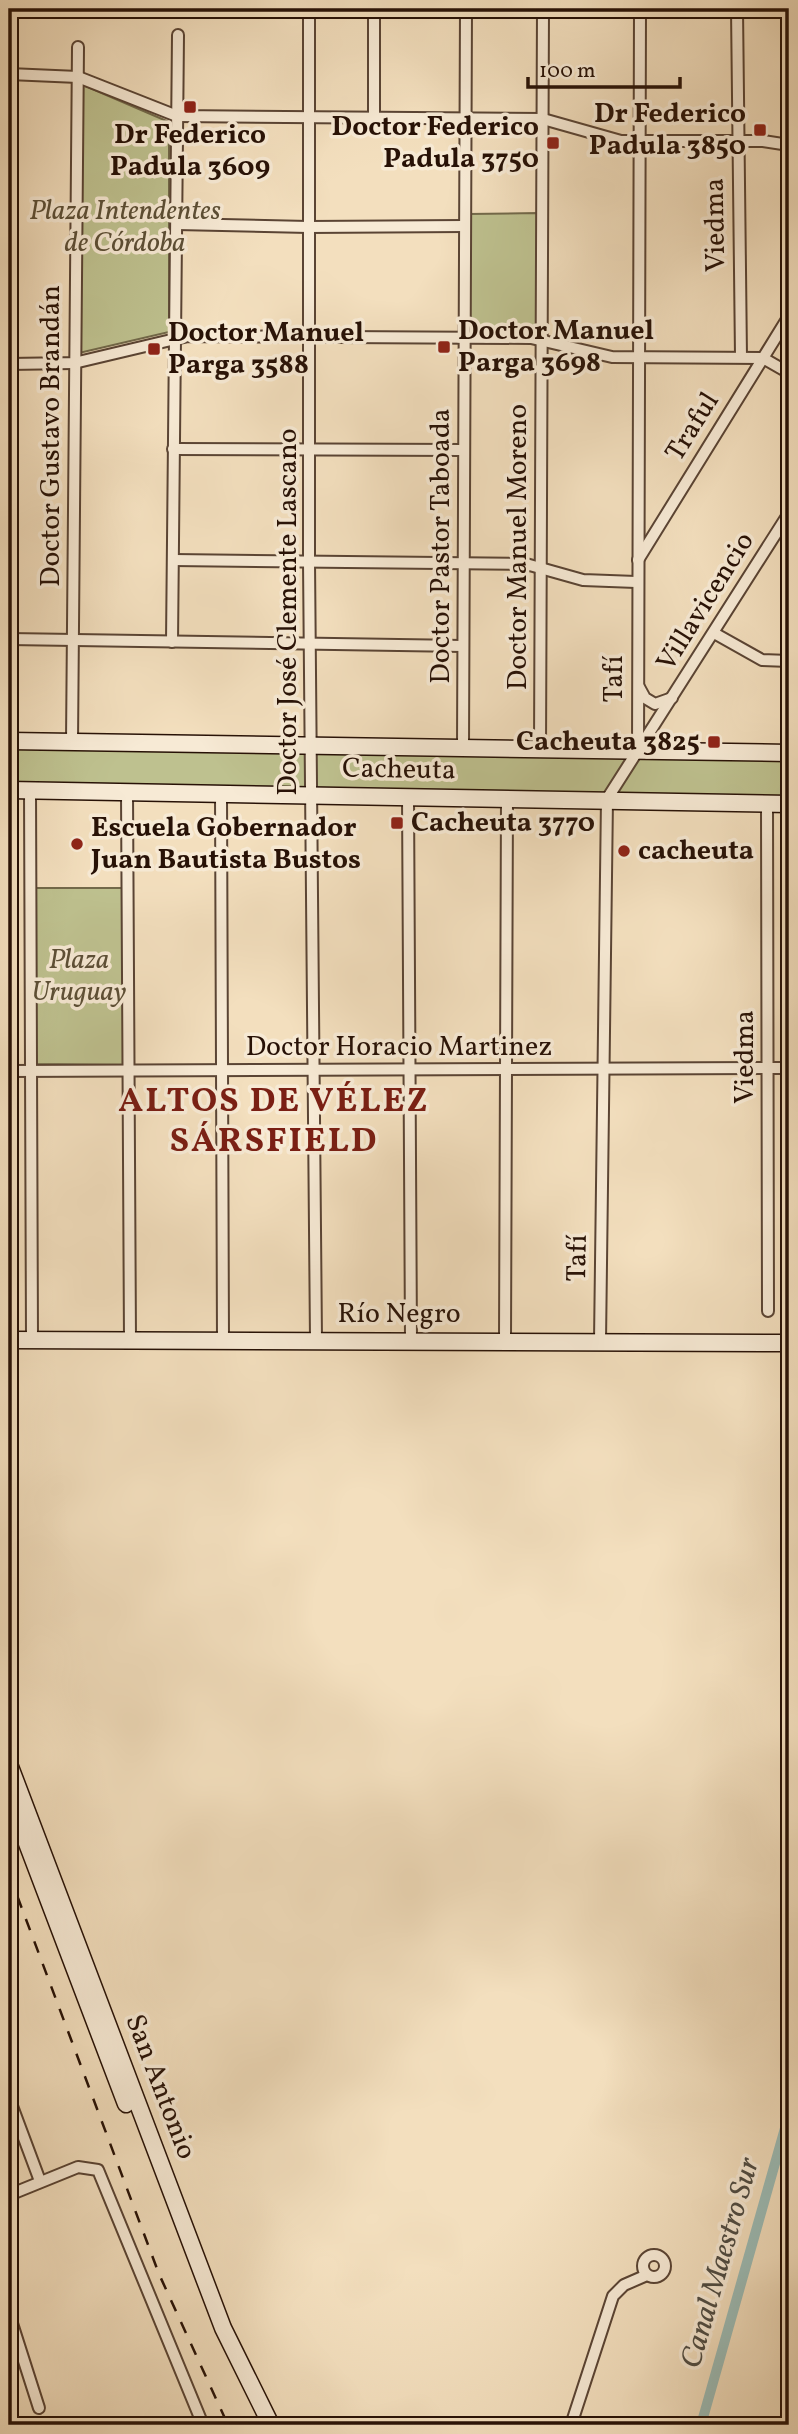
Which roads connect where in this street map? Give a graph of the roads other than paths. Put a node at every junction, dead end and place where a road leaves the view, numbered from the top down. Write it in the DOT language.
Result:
graph roads {
  1 [pos="309,9"];
  2 [pos="373,9"];
  3 [pos="466,9"];
  4 [pos="543,9"];
  5 [pos="640,9"];
  6 [pos="737,9"];
  7 [pos="178,35"];
  8 [pos="78,47"];
  9 [pos="9,74"];
  10 [pos="78,77"];
  11 [pos="177,116"];
  12 [pos="374,117"];
  13 [pos="310,118"];
  14 [pos="465,118"];
  15 [pos="543,119"];
  16 [pos="738,141"];
  17 [pos="640,142"];
  18 [pos="788,142"];
  19 [pos="177,224"];
  20 [pos="465,226"];
  21 [pos="308,227"];
  22 [pos="789,316"];
  23 [pos="309,337"];
  24 [pos="464,337"];
  25 [pos="175,338"];
  26 [pos="542,340"];
  27 [pos="741,357"];
  28 [pos="638,358"];
  29 [pos="763,358"];
  30 [pos="74,363"];
  31 [pos="9,364"];
  32 [pos="789,373"];
  33 [pos="173,449"];
  34 [pos="464,450"];
  35 [pos="309,451"];
  36 [pos="789,513"];
  37 [pos="173,560"];
  38 [pos="309,562"];
  39 [pos="637,562"];
  40 [pos="464,563"];
  41 [pos="541,568"];
  42 [pos="636,582"];
  43 [pos="714,632"];
  44 [pos="9,639"];
  45 [pos="73,640"];
  46 [pos="172,642"];
  47 [pos="310,644"];
  48 [pos="463,646"];
  49 [pos="789,661"];
  50 [pos="637,684"];
  51 [pos="672,698"];
  52 [pos="9,741"];
  53 [pos="72,742"];
  54 [pos="312,746"];
  55 [pos="463,748"];
  56 [pos="540,749"];
  57 [pos="638,751"];
  58 [pos="789,753"];
  59 [pos="9,790"];
  60 [pos="30,790"];
  61 [pos="127,792"];
  62 [pos="221,793"];
  63 [pos="312,795"];
  64 [pos="408,796"];
  65 [pos="507,798"];
  66 [pos="607,799"];
  67 [pos="767,804"];
  68 [pos="789,804"];
  69 [pos="789,1068"];
  70 [pos="768,1069"];
  71 [pos="9,1070"];
  72 [pos="31,1070"];
  73 [pos="128,1070"];
  74 [pos="222,1070"];
  75 [pos="315,1070"];
  76 [pos="410,1070"];
  77 [pos="507,1070"];
  78 [pos="603,1070"];
  79 [pos="768,1311"];
  80 [pos="9,1339"];
  81 [pos="32,1339"];
  82 [pos="131,1340"];
  83 [pos="223,1340"];
  84 [pos="316,1340"];
  85 [pos="411,1340"];
  86 [pos="505,1340"];
  87 [pos="600,1341"];
  88 [pos="789,1343"];
  89 [pos="9,1764"];
  90 [pos="9,1796"];
  91 [pos="9,2098"];
  92 [pos="40,2181"];
  93 [pos="9,2194"];
  94 [pos="647,2275"];
  95 [pos="9,2314"];
  96 [pos="39,2408"];
  97 [pos="203,2425"];
  98 [pos="259,2425"];
  99 [pos="271,2425"];
  100 [pos="571,2425"];
  1 -- 13 [label="street, Doctor José Clemente Lascano"];
  2 -- 12 [label="street"];
  3 -- 14 [label="street, Doctor Pastor Taboada"];
  4 -- 15 [label="street, Doctor Manuel Moreno"];
  5 -- 17 [label="street, Tafí"];
  6 -- 16 [label="street, Viedma"];
  7 -- 11 [label="street"];
  8 -- 10 [label="street, Doctor Gustavo Brandán"];
  9 -- 10 [label="street"];
  10 -- 11 [label="street"];
  10 -- 30 [label="street, Doctor Gustavo Brandán"];
  11 -- 13 [label="street"];
  11 -- 19 [label="street"];
  12 -- 13 [label="street"];
  12 -- 14 [label="street"];
  13 -- 21 [label="street, Doctor José Clemente Lascano"];
  14 -- 15 [label="street"];
  14 -- 20 [label="street, Doctor Pastor Taboada"];
  15 -- 17 [label="street"];
  15 -- 26 [label="street, Doctor Manuel Moreno"];
  16 -- 17 [label="street"];
  16 -- 18 [label="street"];
  16 -- 27 [label="street, Viedma"];
  17 -- 28 [label="street, Tafí"];
  19 -- 21 [label="street"];
  19 -- 25 [label="street"];
  20 -- 21 [label="street"];
  20 -- 24 [label="street, Doctor Pastor Taboada"];
  21 -- 23 [label="street, Doctor José Clemente Lascano"];
  22 -- 29 [label="street, Traful"];
  23 -- 24 [label="street"];
  23 -- 25 [label="street"];
  23 -- 35 [label="street, Doctor José Clemente Lascano"];
  24 -- 26 [label="street"];
  24 -- 34 [label="street, Doctor Pastor Taboada"];
  25 -- 30 [label="street"];
  25 -- 33 [label="street"];
  26 -- 28 [label="street"];
  26 -- 41 [label="street, Doctor Manuel Moreno"];
  27 -- 28 [label="street"];
  27 -- 29 [label="street"];
  28 -- 39 [label="street, Tafí"];
  29 -- 32 [label="street"];
  29 -- 39 [label="street, Traful"];
  30 -- 31 [label="street"];
  30 -- 45 [label="street, Doctor Gustavo Brandán"];
  33 -- 35 [label="street"];
  33 -- 37 [label="street"];
  34 -- 35 [label="street"];
  34 -- 40 [label="street, Doctor Pastor Taboada"];
  35 -- 38 [label="street, Doctor José Clemente Lascano"];
  36 -- 43 [label="street, Villavicencio"];
  37 -- 38 [label="street"];
  37 -- 46 [label="street"];
  38 -- 40 [label="street"];
  38 -- 47 [label="street, Doctor José Clemente Lascano"];
  39 -- 42 [label="street, Tafí"];
  40 -- 41 [label="street"];
  40 -- 48 [label="street, Doctor Pastor Taboada"];
  41 -- 42 [label="street"];
  41 -- 56 [label="street, Doctor Manuel Moreno"];
  42 -- 50 [label="street, Tafí"];
  43 -- 49 [label="street"];
  43 -- 51 [label="street, Villavicencio"];
  44 -- 45 [label="street"];
  45 -- 46 [label="street"];
  45 -- 53 [label="street, Doctor Gustavo Brandán"];
  46 -- 47 [label="street"];
  47 -- 48 [label="street"];
  47 -- 54 [label="street, Doctor José Clemente Lascano"];
  48 -- 55 [label="street, Doctor Pastor Taboada"];
  50 -- 51 [label="street"];
  50 -- 57 [label="street, Tafí"];
  51 -- 57 [label="street, Villavicencio"];
  52 -- 53 [label="street, Cacheuta"];
  53 -- 54 [label="street, Cacheuta"];
  54 -- 55 [label="street, Cacheuta"];
  54 -- 63 [label="street, Doctor José Clemente Lascano"];
  55 -- 56 [label="street, Cacheuta"];
  56 -- 57 [label="street, Cacheuta"];
  57 -- 58 [label="street, Cacheuta"];
  57 -- 66 [label="street"];
  59 -- 60 [label="street, Cacheuta"];
  60 -- 61 [label="street, Cacheuta"];
  60 -- 72 [label="street"];
  61 -- 62 [label="street, Cacheuta"];
  61 -- 73 [label="street"];
  62 -- 63 [label="street, Cacheuta"];
  62 -- 74 [label="street"];
  63 -- 64 [label="street, Cacheuta"];
  63 -- 75 [label="street, Doctor José Clemente Lascano"];
  64 -- 65 [label="street, Cacheuta"];
  64 -- 76 [label="street"];
  65 -- 66 [label="street, Cacheuta"];
  65 -- 77 [label="street"];
  66 -- 67 [label="street, Cacheuta"];
  66 -- 78 [label="street, Tafí"];
  67 -- 68 [label="street, Cacheuta"];
  67 -- 70 [label="street, Viedma"];
  69 -- 70 [label="street, Doctor Horacio Martinez"];
  70 -- 78 [label="street, Doctor Horacio Martinez"];
  70 -- 79 [label="street, Viedma"];
  71 -- 72 [label="street, Doctor Horacio Martinez"];
  72 -- 73 [label="street, Doctor Horacio Martinez"];
  72 -- 81 [label="street"];
  73 -- 74 [label="street, Doctor Horacio Martinez"];
  73 -- 82 [label="street"];
  74 -- 75 [label="street, Doctor Horacio Martinez"];
  74 -- 83 [label="street"];
  75 -- 76 [label="street, Doctor Horacio Martinez"];
  75 -- 84 [label="street, Doctor José Clemente Lascano"];
  76 -- 77 [label="street, Doctor Horacio Martinez"];
  76 -- 85 [label="street"];
  77 -- 78 [label="street, Doctor Horacio Martinez"];
  77 -- 86 [label="street"];
  78 -- 87 [label="street, Tafí"];
  80 -- 81 [label="street, Río Negro"];
  81 -- 82 [label="street, Río Negro"];
  82 -- 83 [label="street, Río Negro"];
  83 -- 84 [label="street, Río Negro"];
  84 -- 85 [label="street, Río Negro"];
  85 -- 86 [label="street, Río Negro"];
  86 -- 87 [label="street, Río Negro"];
  87 -- 88 [label="street, Río Negro"];
  89 -- 99 [label="street, San Antonio"];
  90 -- 98 [label="street, San Antonio"];
  91 -- 92 [label="street"];
  92 -- 93 [label="street"];
  92 -- 97 [label="street"];
  94 -- 100 [label="street"];
  95 -- 96 [label="street"];
}
